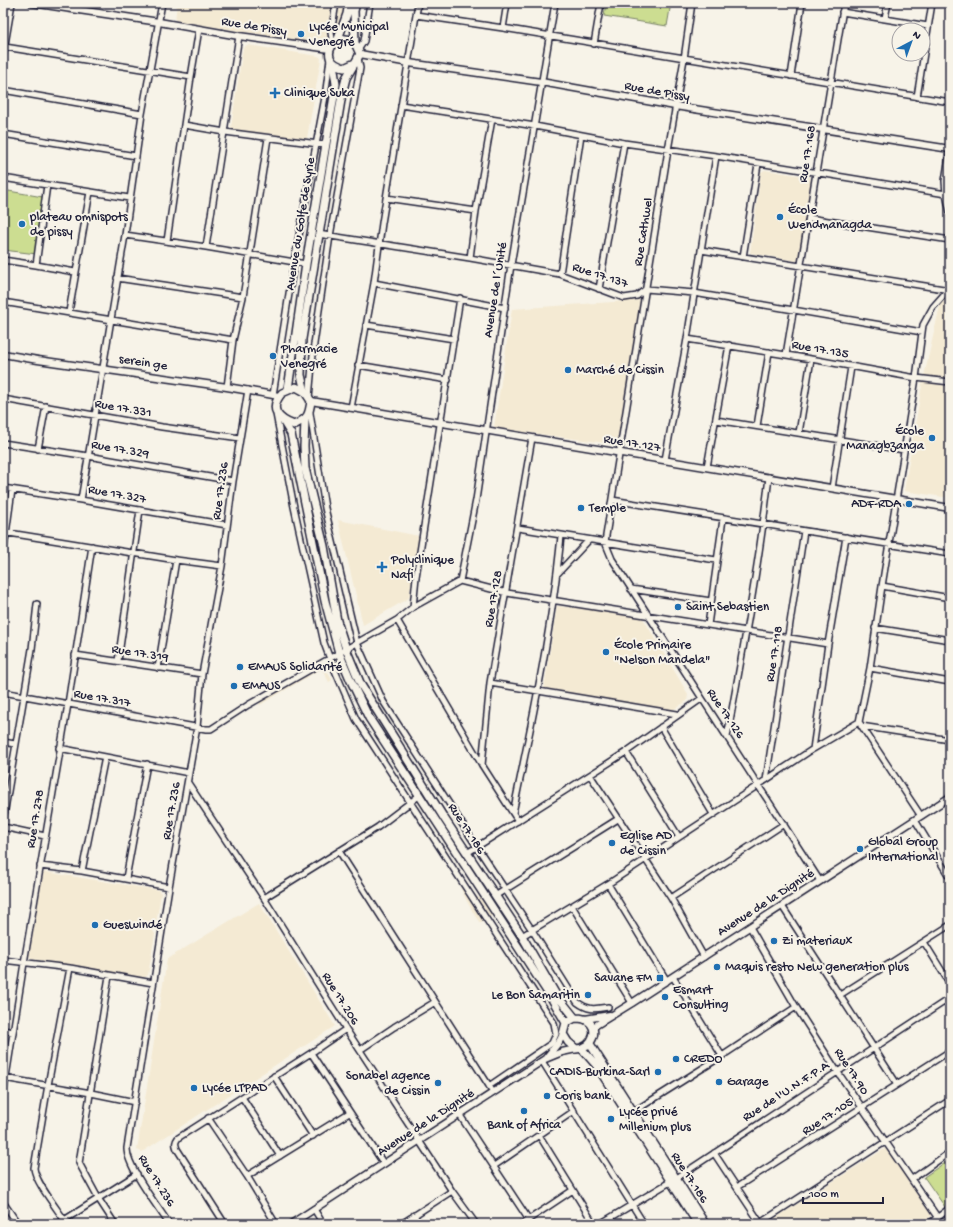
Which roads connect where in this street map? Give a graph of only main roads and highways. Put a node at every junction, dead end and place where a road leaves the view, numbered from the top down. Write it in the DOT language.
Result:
graph roads {
  1 [pos="349,3"];
  2 [pos="356,3"];
  3 [pos="334,44"];
  4 [pos="357,53"];
  5 [pos="332,60"];
  6 [pos="288,390"];
  7 [pos="309,397"];
  8 [pos="305,420"];
  9 [pos="283,421"];
  10 [pos="574,1018"];
  11 [pos="566,1023"];
  12 [pos="590,1044"];
  13 [pos="579,1049"];
  14 [pos="673,1180"];
  15 [pos="698,1224"];
  16 [pos="704,1224"];
  1 -- 3 [label="main road, Avenue du Golfe de Syrie"];
  2 -- 4 [label="main road"];
  3 -- 4 [label="main road"];
  3 -- 5 [label="main road, Avenue du Golfe de Syrie"];
  4 -- 5 [label="main road"];
  4 -- 7 [label="main road"];
  5 -- 6 [label="main road, Avenue du Golfe de Syrie"];
  6 -- 7 [label="main road"];
  6 -- 9 [label="main road"];
  7 -- 8 [label="main road"];
  8 -- 9 [label="main road"];
  8 -- 10 [label="main road, Rue 17.186"];
  9 -- 11 [label="main road"];
  10 -- 11 [label="main road"];
  10 -- 12 [label="main road"];
  11 -- 13 [label="main road"];
  12 -- 13 [label="main road"];
  12 -- 14 [label="main road, Rue 17.186"];
  13 -- 14 [label="main road"];
  14 -- 15 [label="main road"];
  14 -- 16 [label="main road, Rue 17.186"];
}
